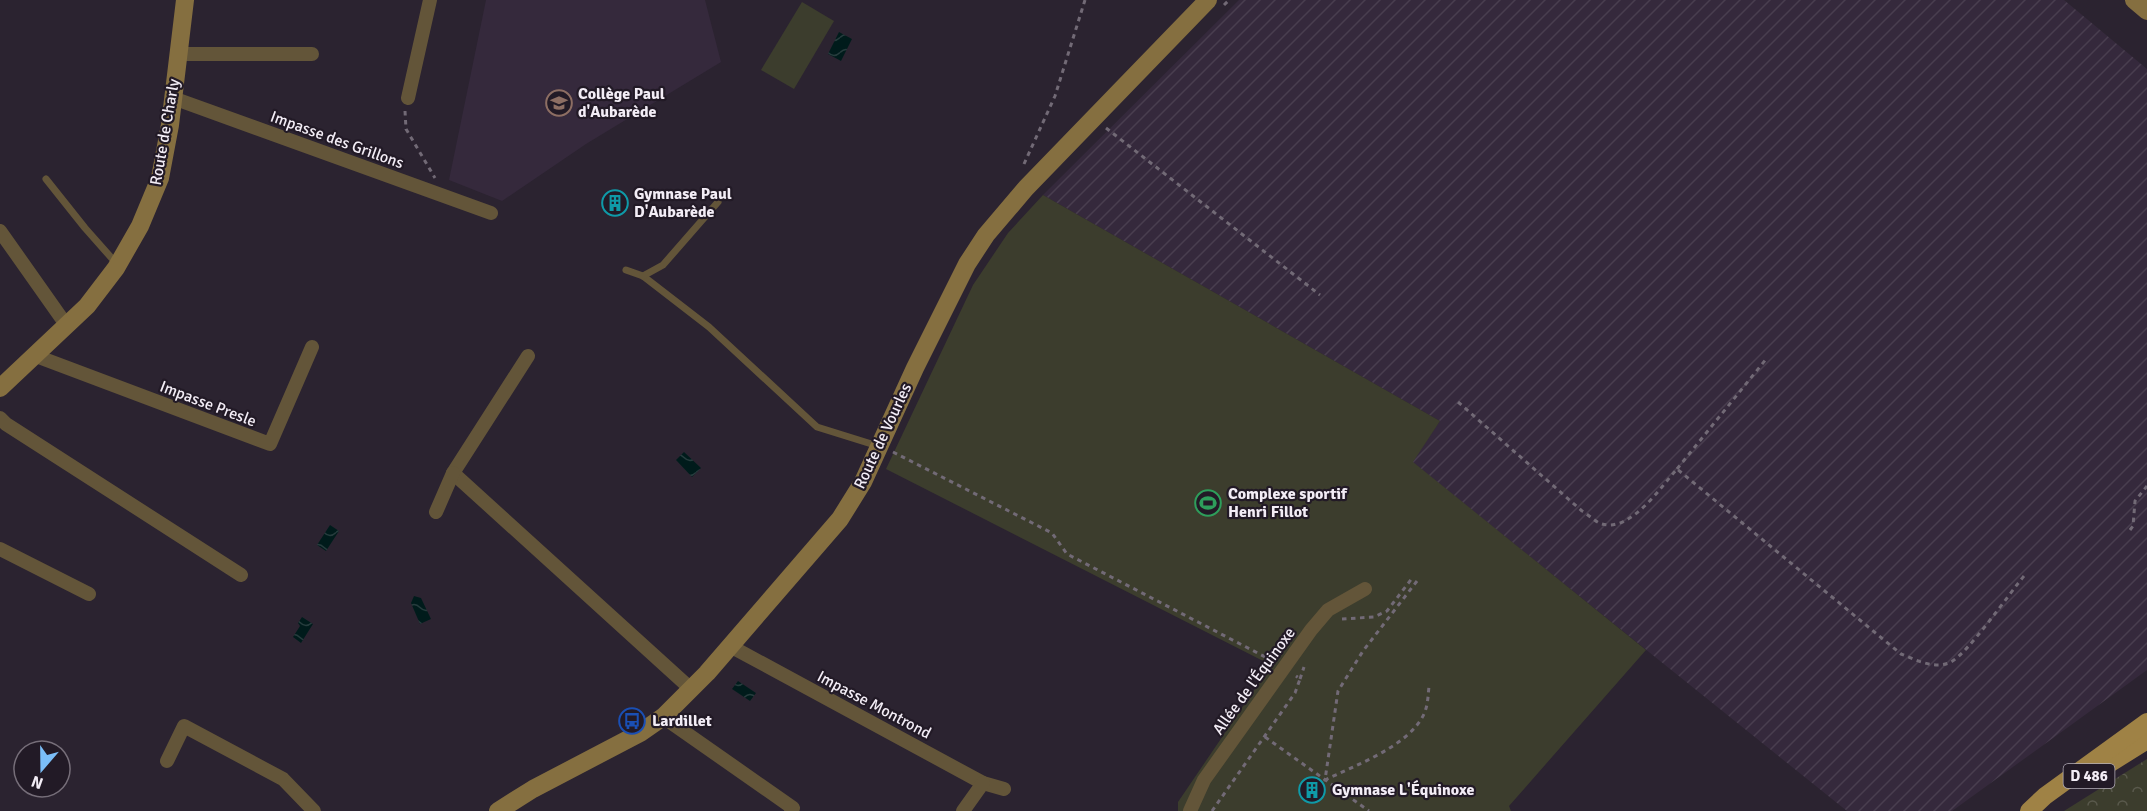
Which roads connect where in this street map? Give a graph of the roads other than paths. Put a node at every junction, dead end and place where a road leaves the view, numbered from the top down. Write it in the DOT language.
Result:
graph roads {
  1 [pos="185,0"];
  2 [pos="430,0"];
  3 [pos="1208,0"];
  4 [pos="2134,0"];
  5 [pos="2147,11"];
  6 [pos="178,54"];
  7 [pos="312,54"];
  8 [pos="173,98"];
  9 [pos="408,98"];
  10 [pos="46,179"];
  11 [pos="718,202"];
  12 [pos="490,213"];
  13 [pos="0,231"];
  14 [pos="118,265"];
  15 [pos="626,270"];
  16 [pos="643,276"];
  17 [pos="67,326"];
  18 [pos="312,347"];
  19 [pos="36,356"];
  20 [pos="528,356"];
  21 [pos="0,388"];
  22 [pos="0,418"];
  23 [pos="880,446"];
  24 [pos="453,473"];
  25 [pos="436,512"];
  26 [pos="0,549"];
  27 [pos="241,575"];
  28 [pos="1365,589"];
  29 [pos="89,594"];
  30 [pos="730,646"];
  31 [pos="691,689"];
  32 [pos="663,717"];
  33 [pos="2147,722"];
  34 [pos="2147,740"];
  35 [pos="167,761"];
  36 [pos="983,783"];
  37 [pos="1004,789"];
  38 [pos="314,811"];
  39 [pos="498,811"];
  40 [pos="791,811"];
  41 [pos="963,811"];
  42 [pos="1190,811"];
  43 [pos="2029,811"];
  1 -- 6 [label="street, Route de Charly"];
  2 -- 9 [label="street"];
  3 -- 23 [label="street, Route de Vourles"];
  4 -- 5 [label="street"];
  6 -- 7 [label="street"];
  6 -- 8 [label="street, Route de Charly"];
  8 -- 12 [label="street, Impasse des Grillons"];
  8 -- 14 [label="street, Route de Charly"];
  10 -- 14 [label="lane"];
  11 -- 16 [label="lane"];
  13 -- 17 [label="street"];
  14 -- 17 [label="street, Route de Charly"];
  15 -- 16 [label="lane"];
  16 -- 23 [label="lane"];
  17 -- 19 [label="street, Route de Charly"];
  18 -- 19 [label="street, Impasse Presle"];
  19 -- 21 [label="street, Route de Charly"];
  20 -- 24 [label="street"];
  22 -- 27 [label="street"];
  23 -- 30 [label="street, Route de Vourles"];
  24 -- 25 [label="street"];
  24 -- 31 [label="street"];
  26 -- 29 [label="street"];
  28 -- 42 [label="street, Allée de l'Équinoxe"];
  30 -- 31 [label="street, Route de Vourles"];
  30 -- 36 [label="street, Impasse Montrond"];
  31 -- 32 [label="street, Route de Vourles"];
  32 -- 39 [label="street, Route de Vourles"];
  32 -- 40 [label="street"];
  33 -- 43 [label="main road, D 486"];
  34 -- 43 [label="main road, D 486"];
  35 -- 38 [label="street"];
  36 -- 37 [label="street, Impasse Montrond"];
  36 -- 41 [label="street"];
}
